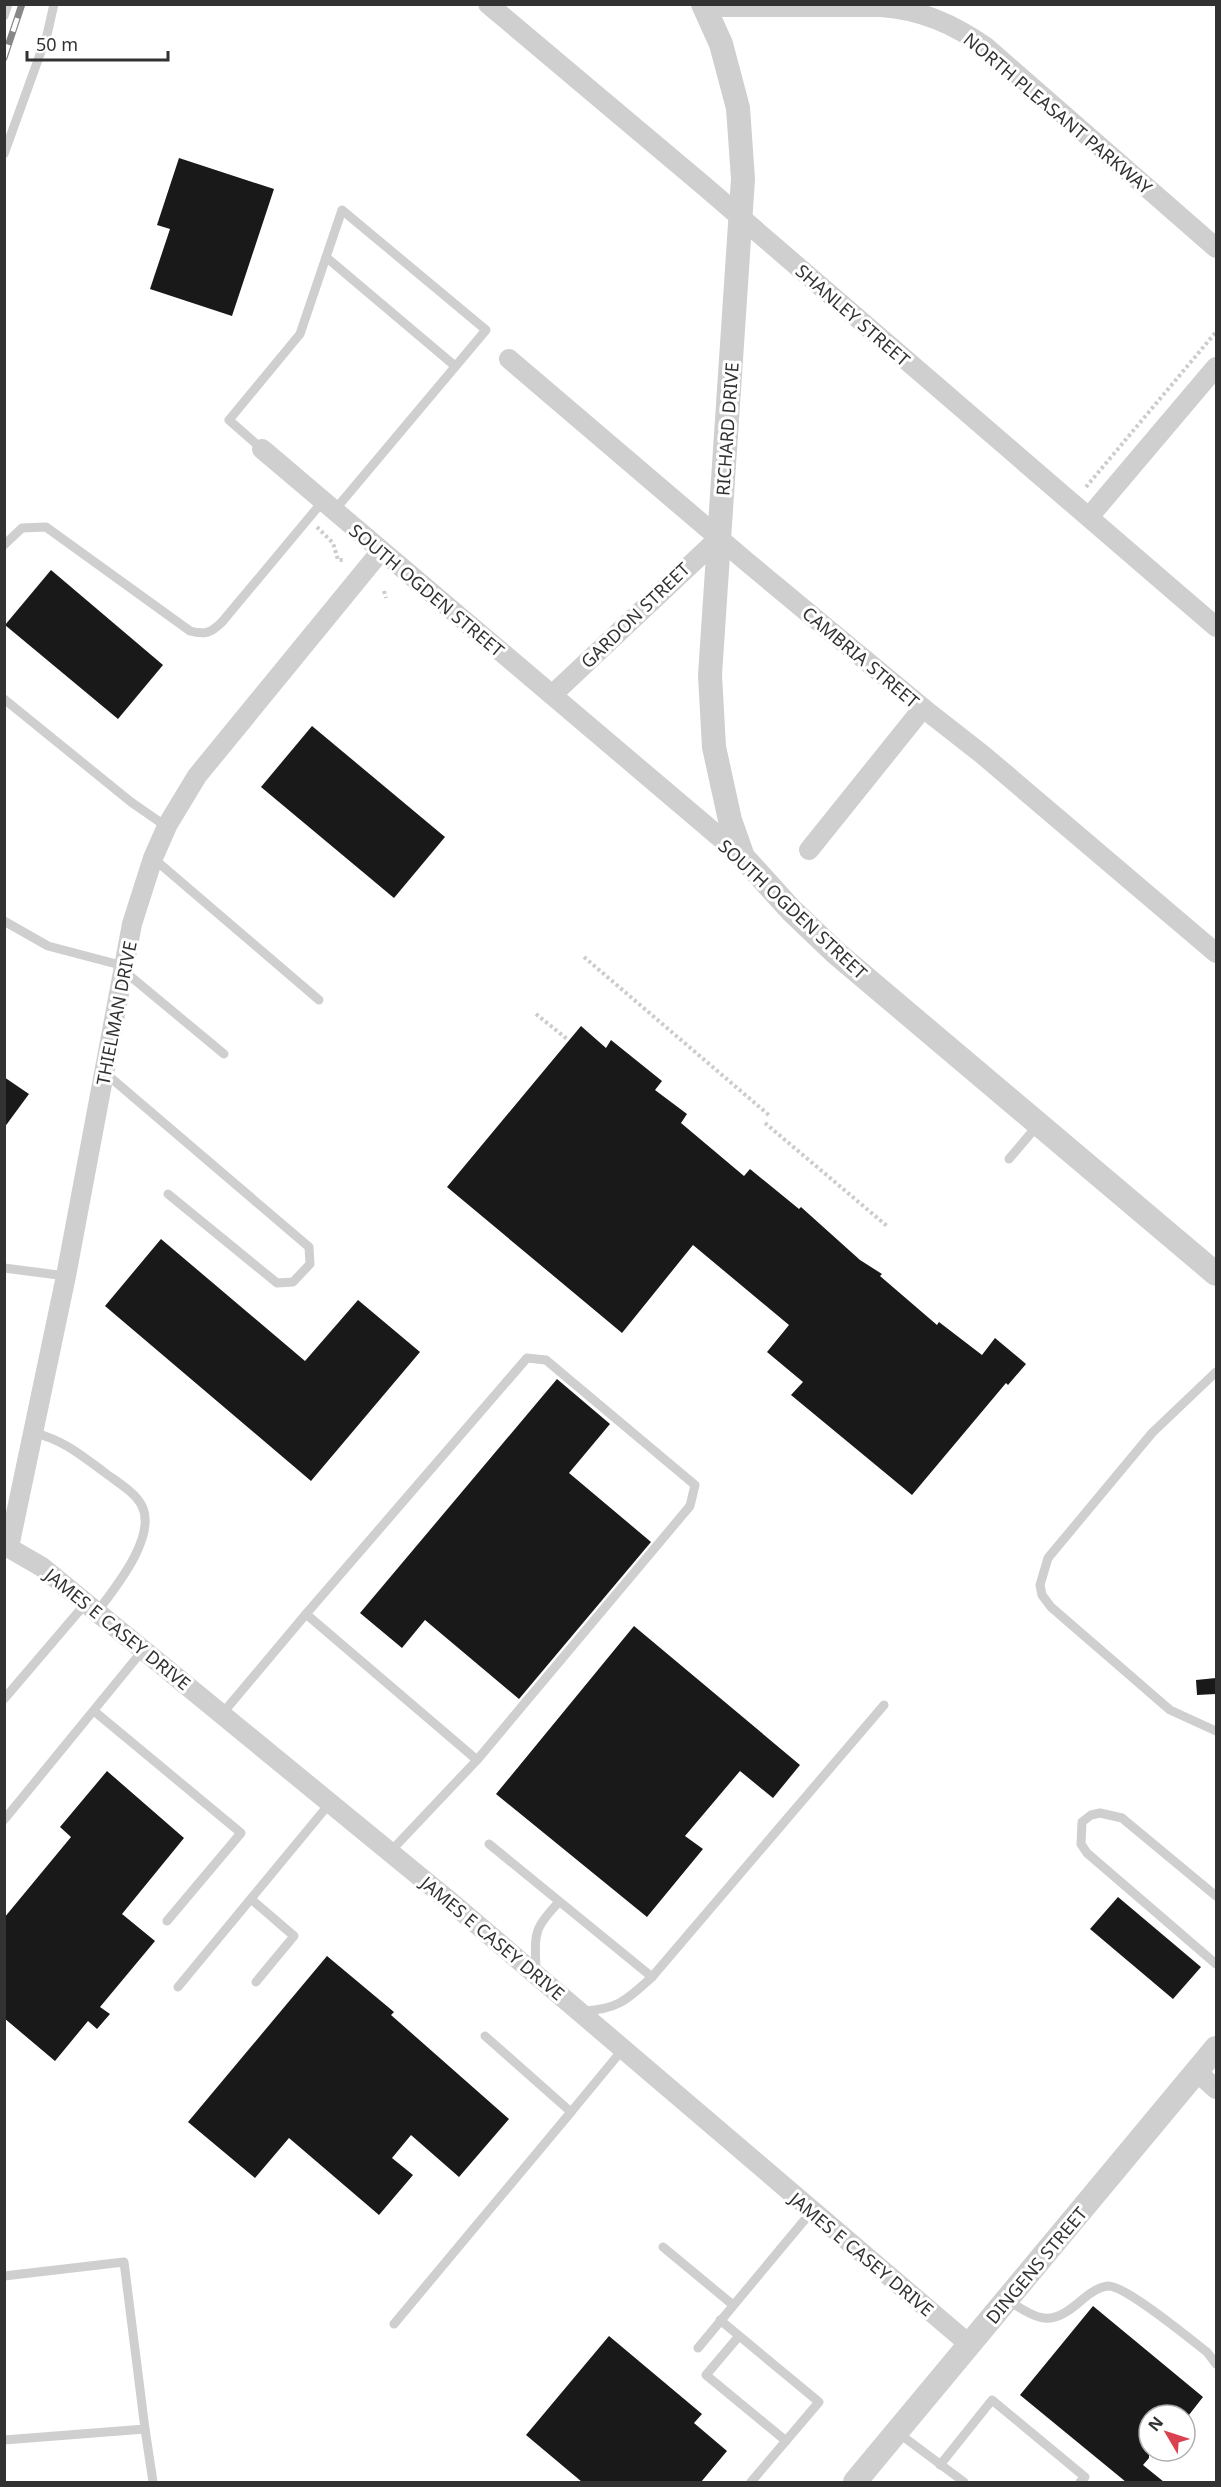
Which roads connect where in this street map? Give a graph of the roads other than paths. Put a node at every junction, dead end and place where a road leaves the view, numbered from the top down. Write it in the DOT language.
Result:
graph roads {
  1 [pos="8,4"];
  2 [pos="54,4"];
  3 [pos="488,4"];
  4 [pos="750,5"];
  5 [pos="704,6"];
  6 [pos="4,16"];
  7 [pos="4,154"];
  8 [pos="741,219"];
  9 [pos="1216,248"];
  10 [pos="326,257"];
  11 [pos="509,359"];
  12 [pos="455,366"];
  13 [pos="1216,367"];
  14 [pos="262,448"];
  15 [pos="328,506"];
  16 [pos="1089,518"];
  17 [pos="720,537"];
  18 [pos="4,545"];
  19 [pos="381,551"];
  20 [pos="1216,627"];
  21 [pos="552,695"];
  22 [pos="4,699"];
  23 [pos="923,708"];
  24 [pos="167,827"];
  25 [pos="809,850"];
  26 [pos="743,857"];
  27 [pos="153,858"];
  28 [pos="4,921"];
  29 [pos="1216,953"];
  30 [pos="124,968"];
  31 [pos="319,1000"];
  32 [pos="224,1054"];
  33 [pos="104,1072"];
  34 [pos="1039,1124"];
  35 [pos="1010,1159"];
  36 [pos="168,1194"];
  37 [pos="4,1268"];
  38 [pos="1216,1274"];
  39 [pos="66,1276"];
  40 [pos="1216,1372"];
  41 [pos="33,1432"];
  42 [pos="7,1546"];
  43 [pos="91,1607"];
  44 [pos="306,1614"];
  45 [pos="143,1650"];
  46 [pos="4,1699"];
  47 [pos="884,1705"];
  48 [pos="94,1711"];
  49 [pos="222,1714"];
  50 [pos="1216,1731"];
  51 [pos="477,1760"];
  52 [pos="330,1803"];
  53 [pos="4,1820"];
  54 [pos="489,1844"];
  55 [pos="390,1852"];
  56 [pos="1216,1896"];
  57 [pos="251,1899"];
  58 [pos="559,1902"];
  59 [pos="167,1921"];
  60 [pos="1216,1964"];
  61 [pos="536,1974"];
  62 [pos="652,1977"];
  63 [pos="256,1982"];
  64 [pos="178,1987"];
  65 [pos="580,2012"];
  66 [pos="485,2036"];
  67 [pos="1216,2048"];
  68 [pos="623,2049"];
  69 [pos="1197,2072"];
  70 [pos="1216,2089"];
  71 [pos="571,2112"];
  72 [pos="812,2211"];
  73 [pos="663,2247"];
  74 [pos="4,2276"];
  75 [pos="1007,2300"];
  76 [pos="733,2305"];
  77 [pos="720,2320"];
  78 [pos="394,2324"];
  79 [pos="739,2336"];
  80 [pos="970,2345"];
  81 [pos="698,2348"];
  82 [pos="1216,2364"];
  83 [pos="146,2429"];
  84 [pos="897,2432"];
  85 [pos="4,2440"];
  86 [pos="786,2441"];
  87 [pos="940,2464"];
  88 [pos="153,2482"];
  89 [pos="752,2482"];
  90 [pos="855,2482"];
  91 [pos="964,2482"];
  92 [pos="1080,2482"];
  1 -- 6 [label="lane"];
  2 -- 7 [label="lane"];
  3 -- 8 [label="street, SHANLEY STREET"];
  4 -- 5 [label="street, NORTH PLEASANT PARKWAY"];
  4 -- 9 [label="street, NORTH PLEASANT PARKWAY"];
  5 -- 8 [label="street, RICHARD DRIVE"];
  8 -- 16 [label="street, SHANLEY STREET"];
  8 -- 17 [label="street, RICHARD DRIVE"];
  10 -- 12 [label="lane"];
  10 -- 12 [label="lane"];
  10 -- 14 [label="lane"];
  11 -- 17 [label="street, CAMBRIA STREET"];
  12 -- 15 [label="lane"];
  13 -- 16 [label="street"];
  14 -- 15 [label="street, SOUTH OGDEN STREET"];
  15 -- 18 [label="lane"];
  15 -- 19 [label="street, SOUTH OGDEN STREET"];
  16 -- 20 [label="street, SHANLEY STREET"];
  17 -- 21 [label="street, GARDON STREET"];
  17 -- 23 [label="street, CAMBRIA STREET"];
  17 -- 26 [label="street, RICHARD DRIVE"];
  19 -- 21 [label="street, SOUTH OGDEN STREET"];
  19 -- 24 [label="street, THIELMAN DRIVE"];
  21 -- 26 [label="street, SOUTH OGDEN STREET"];
  22 -- 24 [label="lane"];
  23 -- 25 [label="street"];
  23 -- 29 [label="street, CAMBRIA STREET"];
  24 -- 27 [label="street, THIELMAN DRIVE"];
  26 -- 34 [label="street, SOUTH OGDEN STREET"];
  27 -- 30 [label="street, THIELMAN DRIVE"];
  27 -- 31 [label="lane"];
  28 -- 30 [label="lane"];
  30 -- 32 [label="lane"];
  30 -- 33 [label="street, THIELMAN DRIVE"];
  33 -- 36 [label="lane"];
  33 -- 39 [label="street, THIELMAN DRIVE"];
  34 -- 35 [label="lane"];
  34 -- 38 [label="street, SOUTH OGDEN STREET"];
  37 -- 39 [label="lane"];
  39 -- 41 [label="street, THIELMAN DRIVE"];
  40 -- 50 [label="lane"];
  41 -- 42 [label="street, THIELMAN DRIVE"];
  41 -- 43 [label="lane"];
  42 -- 43 [label="street, JAMES E CASEY DRIVE"];
  43 -- 45 [label="street, JAMES E CASEY DRIVE"];
  43 -- 46 [label="lane"];
  44 -- 49 [label="lane"];
  44 -- 51 [label="lane"];
  44 -- 51 [label="lane"];
  45 -- 48 [label="lane"];
  45 -- 49 [label="street, JAMES E CASEY DRIVE"];
  47 -- 62 [label="lane"];
  48 -- 53 [label="lane"];
  48 -- 59 [label="lane"];
  49 -- 52 [label="street, JAMES E CASEY DRIVE"];
  51 -- 55 [label="lane"];
  52 -- 55 [label="street, JAMES E CASEY DRIVE"];
  52 -- 57 [label="lane"];
  54 -- 58 [label="lane"];
  55 -- 61 [label="street, JAMES E CASEY DRIVE"];
  56 -- 60 [label="lane"];
  57 -- 63 [label="lane"];
  57 -- 64 [label="lane"];
  58 -- 61 [label="lane"];
  58 -- 62 [label="lane"];
  61 -- 65 [label="street, JAMES E CASEY DRIVE"];
  62 -- 65 [label="lane"];
  65 -- 68 [label="street, JAMES E CASEY DRIVE"];
  66 -- 71 [label="lane"];
  67 -- 69 [label="street, DINGENS STREET"];
  68 -- 71 [label="lane"];
  68 -- 72 [label="street, JAMES E CASEY DRIVE"];
  69 -- 70 [label="street"];
  69 -- 75 [label="street, DINGENS STREET"];
  71 -- 78 [label="lane"];
  72 -- 76 [label="lane"];
  72 -- 80 [label="street, JAMES E CASEY DRIVE"];
  73 -- 76 [label="lane"];
  74 -- 83 [label="lane"];
  75 -- 80 [label="street, DINGENS STREET"];
  75 -- 82 [label="lane"];
  76 -- 77 [label="lane"];
  77 -- 79 [label="lane"];
  77 -- 81 [label="lane"];
  79 -- 86 [label="lane"];
  79 -- 86 [label="lane"];
  80 -- 84 [label="street, DINGENS STREET"];
  83 -- 85 [label="lane"];
  83 -- 88 [label="lane"];
  84 -- 87 [label="lane"];
  84 -- 90 [label="street, DINGENS STREET"];
  86 -- 89 [label="lane"];
  87 -- 91 [label="lane"];
  87 -- 92 [label="lane"];
}
